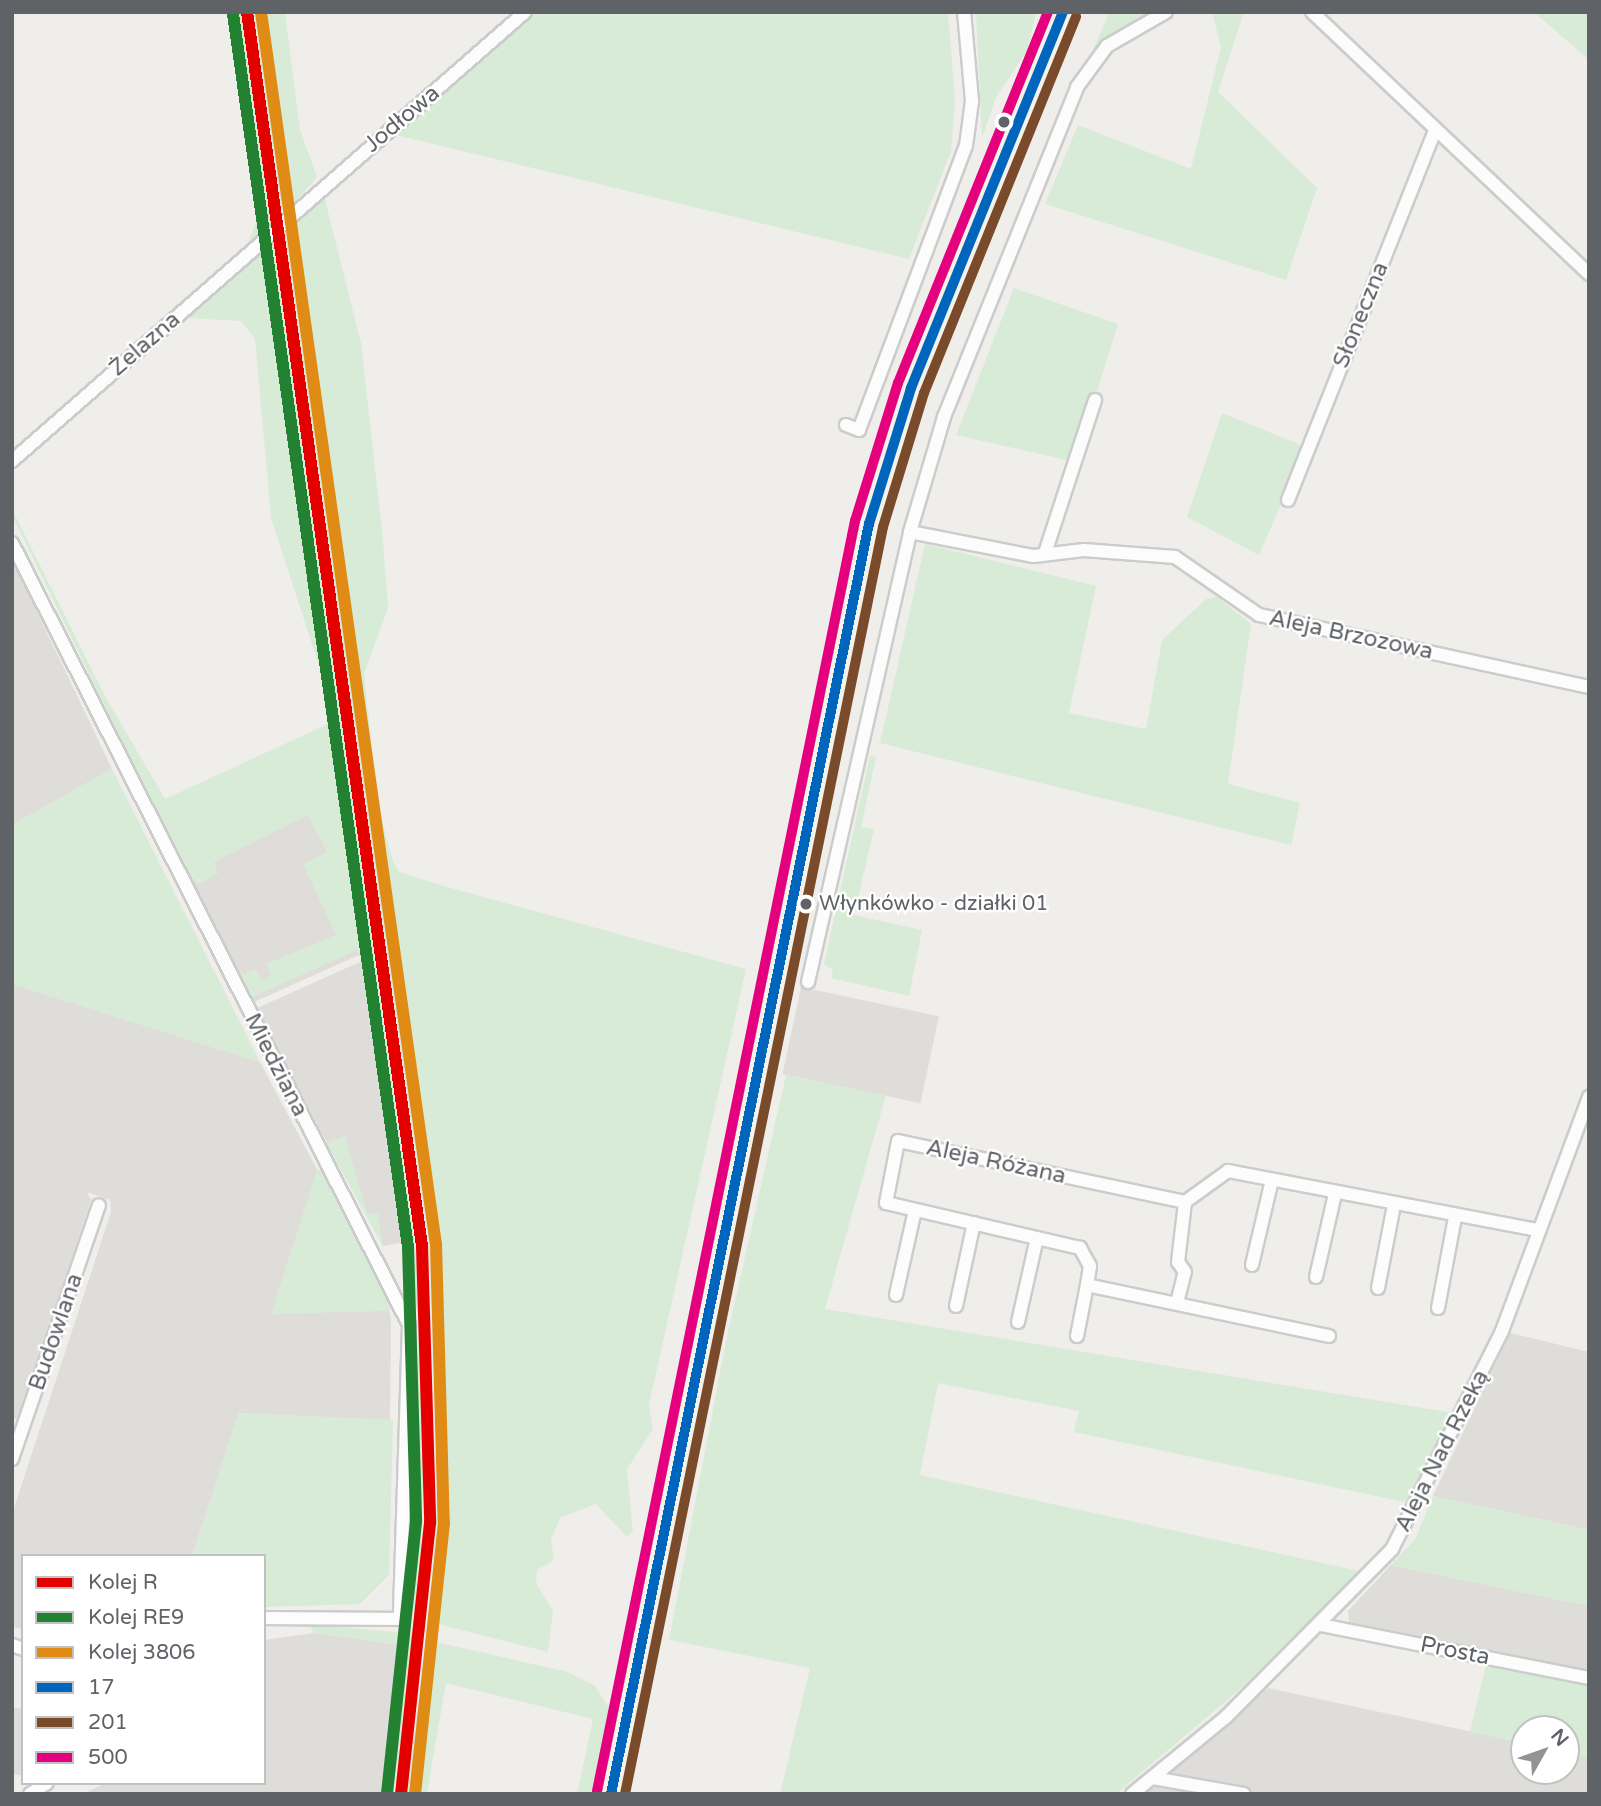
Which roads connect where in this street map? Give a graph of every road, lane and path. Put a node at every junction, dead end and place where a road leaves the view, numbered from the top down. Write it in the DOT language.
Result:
graph roads {
  1 [pos="525,12"];
  2 [pos="964,12"];
  3 [pos="1055,12"];
  4 [pos="1063,12"];
  5 [pos="1166,12"];
  6 [pos="1312,12"];
  7 [pos="1046,52"];
  8 [pos="1435,131"];
  9 [pos="278,225"];
  10 [pos="1589,274"];
  11 [pos="1095,400"];
  12 [pos="846,425"];
  13 [pos="12,461"];
  14 [pos="1288,499"];
  15 [pos="910,532"];
  16 [pos="12,543"];
  17 [pos="1045,553"];
  18 [pos="1589,687"];
  19 [pos="808,982"];
  20 [pos="1589,1097"];
  21 [pos="1272,1181"];
  22 [pos="1335,1194"];
  23 [pos="1185,1202"];
  24 [pos="99,1205"];
  25 [pos="1394,1205"];
  26 [pos="915,1210"];
  27 [pos="1454,1217"];
  28 [pos="974,1223"];
  29 [pos="1537,1230"];
  30 [pos="1037,1238"];
  31 [pos="1252,1265"];
  32 [pos="1315,1277"];
  33 [pos="1087,1285"];
  34 [pos="1378,1288"];
  35 [pos="896,1296"];
  36 [pos="1177,1303"];
  37 [pos="957,1306"];
  38 [pos="1438,1308"];
  39 [pos="1018,1322"];
  40 [pos="1077,1336"];
  41 [pos="1329,1336"];
  42 [pos="12,1459"];
  43 [pos="266,1618"];
  44 [pos="1321,1625"];
  45 [pos="1589,1678"];
  46 [pos="1153,1778"];
  47 [pos="611,1794"];
  48 [pos="1132,1794"];
  49 [pos="1244,1794"];
  1 -- 9 [label="street, Jodłowa"];
  2 -- 12 [label="street"];
  3 -- 7 [label="main road"];
  4 -- 7 [label="main road"];
  5 -- 15 [label="street"];
  6 -- 8 [label="street"];
  7 -- 47 [label="main road"];
  8 -- 10 [label="street"];
  8 -- 14 [label="street, Słoneczna"];
  9 -- 13 [label="street, Żelazna"];
  11 -- 17 [label="street"];
  15 -- 17 [label="street, Aleja Brzozowa"];
  15 -- 19 [label="street"];
  16 -- 43 [label="street, Miedziana"];
  17 -- 18 [label="street, Aleja Brzozowa"];
  20 -- 29 [label="street, Aleja Nad Rzeką"];
  21 -- 22 [label="street"];
  21 -- 23 [label="street"];
  21 -- 31 [label="street"];
  22 -- 25 [label="street"];
  22 -- 32 [label="street"];
  23 -- 26 [label="street, Aleja Różana"];
  23 -- 36 [label="street"];
  24 -- 42 [label="street, Budowlana"];
  25 -- 27 [label="street"];
  25 -- 34 [label="street"];
  26 -- 28 [label="street, Aleja Różana"];
  26 -- 35 [label="street"];
  27 -- 29 [label="street"];
  27 -- 38 [label="street"];
  28 -- 30 [label="street, Aleja Różana"];
  28 -- 37 [label="street"];
  29 -- 44 [label="street, Aleja Nad Rzeką"];
  30 -- 33 [label="street, Aleja Różana"];
  30 -- 39 [label="street"];
  33 -- 36 [label="street"];
  33 -- 40 [label="street, Aleja Różana"];
  36 -- 41 [label="street"];
  44 -- 45 [label="street, Prosta"];
  44 -- 46 [label="street, Aleja Nad Rzeką"];
  46 -- 48 [label="street, Aleja Nad Rzeką"];
  46 -- 49 [label="street"];
}
